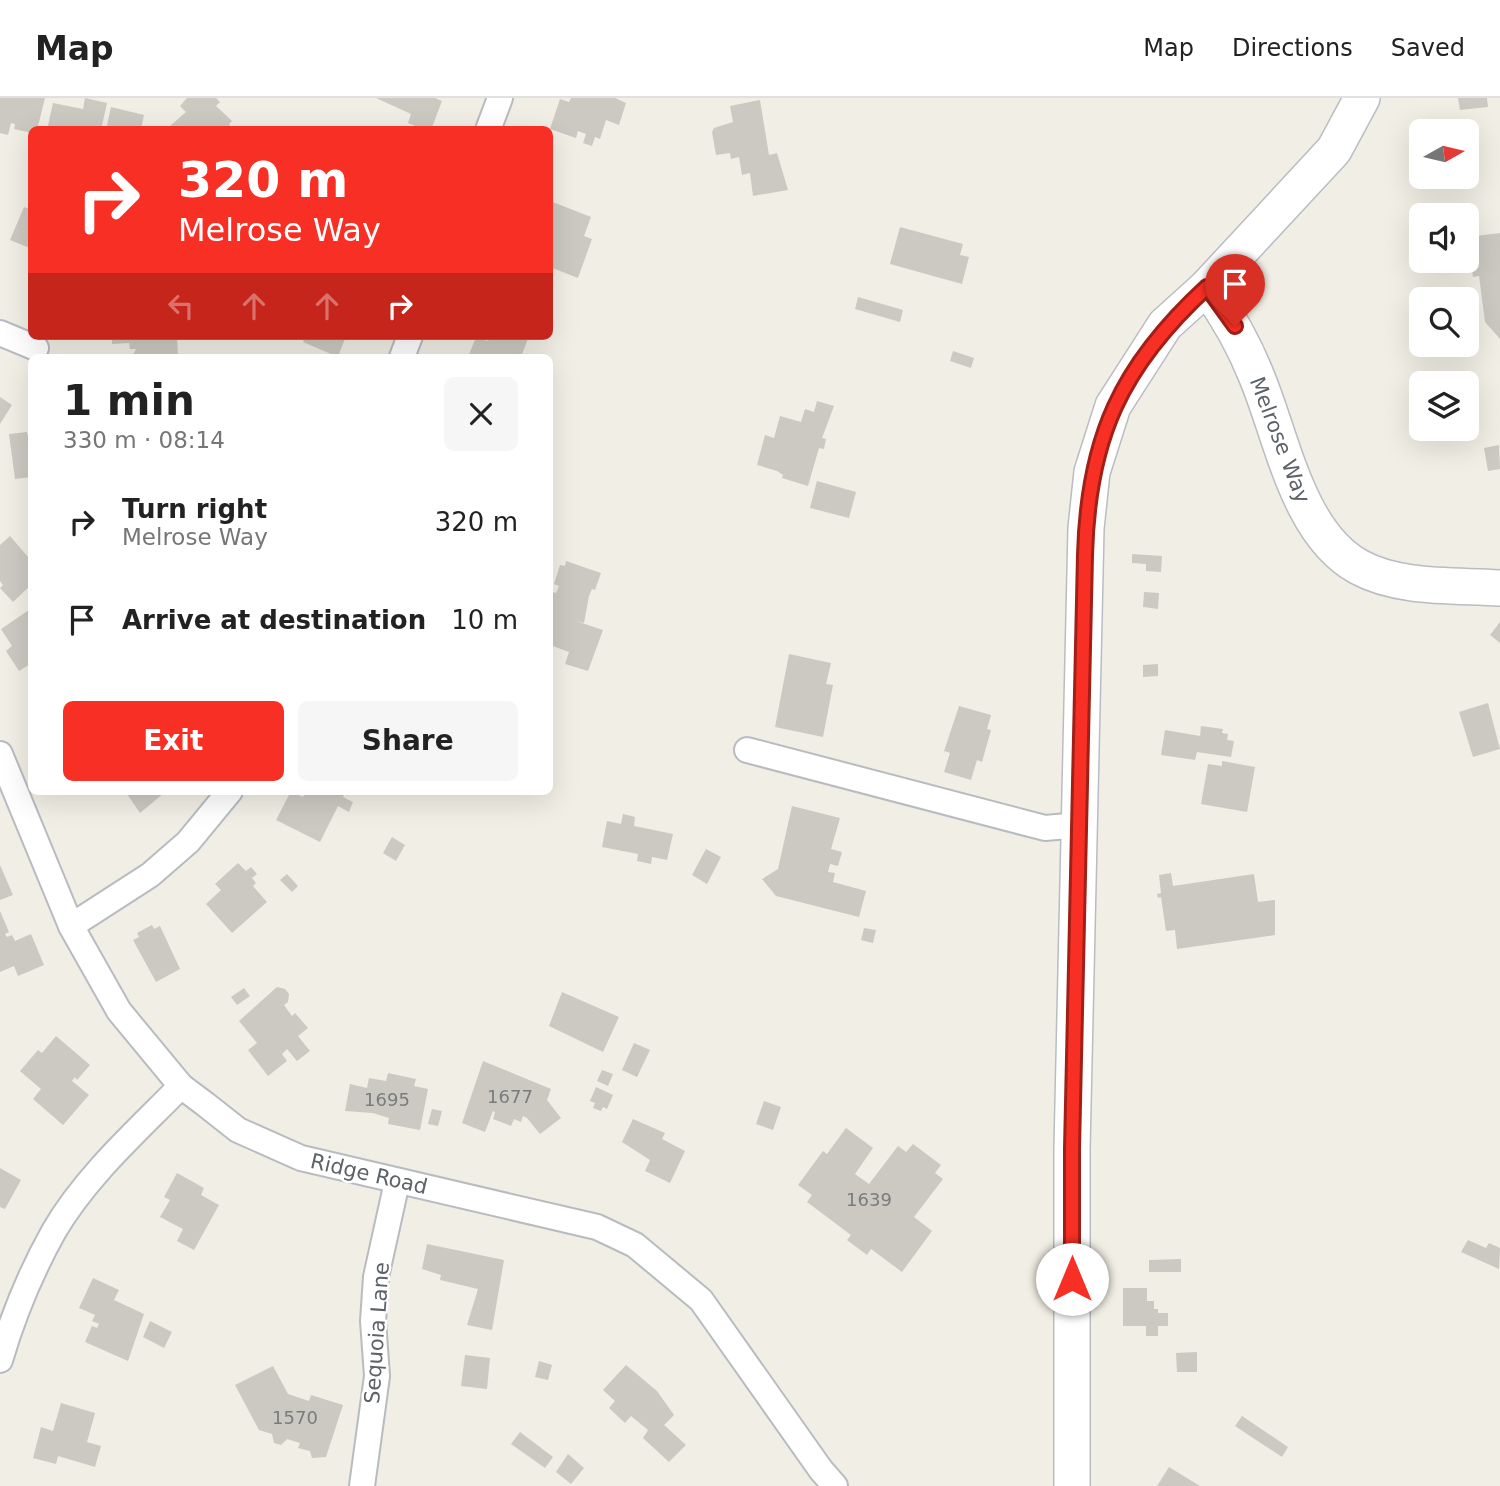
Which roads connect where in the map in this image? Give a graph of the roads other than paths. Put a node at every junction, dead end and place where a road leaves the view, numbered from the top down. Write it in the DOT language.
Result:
graph roads {
  1 [pos="500,98"];
  2 [pos="1362,98"];
  3 [pos="490,126"];
  4 [pos="1207,287"];
  5 [pos="0,333"];
  6 [pos="36,348"];
  7 [pos="1500,589"];
  8 [pos="747,750"];
  9 [pos="0,754"];
  10 [pos="227,795"];
  11 [pos="1079,825"];
  12 [pos="71,926"];
  13 [pos="181,1086"];
  14 [pos="397,1182"];
  15 [pos="0,1360"];
  16 [pos="362,1486"];
  17 [pos="835,1486"];
  18 [pos="1072,1486"];
  1 -- 3 [label="street"];
  2 -- 4 [label="main road"];
  4 -- 7 [label="main road, Melrose Way"];
  4 -- 11 [label="main road"];
  5 -- 6 [label="street"];
  8 -- 11 [label="street"];
  9 -- 12 [label="street, Ridge Road"];
  10 -- 12 [label="street"];
  11 -- 18 [label="main road"];
  12 -- 13 [label="street, Ridge Road"];
  13 -- 14 [label="street, Ridge Road"];
  13 -- 15 [label="street"];
  14 -- 16 [label="street, Sequoia Lane"];
  14 -- 17 [label="street, Ridge Road"];
}
